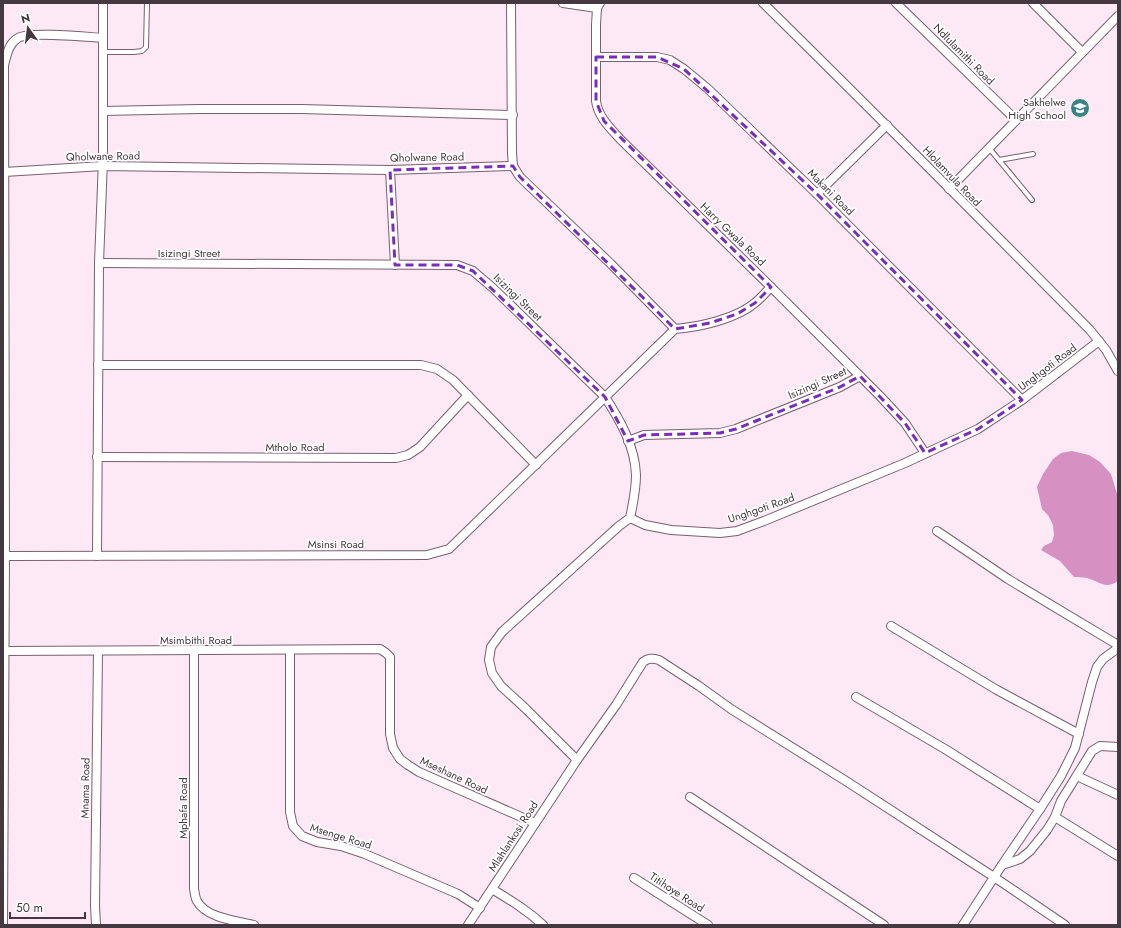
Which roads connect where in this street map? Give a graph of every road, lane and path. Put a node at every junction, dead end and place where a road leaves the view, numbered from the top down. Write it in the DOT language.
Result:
graph roads {
  1 [pos="103,3"];
  2 [pos="147,3"];
  3 [pos="511,3"];
  4 [pos="563,3"];
  5 [pos="763,3"];
  6 [pos="896,3"];
  7 [pos="1033,3"];
  8 [pos="598,6"];
  9 [pos="1118,16"];
  10 [pos="103,38"];
  11 [pos="104,52"];
  12 [pos="1082,52"];
  13 [pos="596,57"];
  14 [pos="4,65"];
  15 [pos="104,111"];
  16 [pos="513,115"];
  17 [pos="1016,120"];
  18 [pos="887,125"];
  19 [pos="989,147"];
  20 [pos="1033,154"];
  21 [pos="999,160"];
  22 [pos="103,166"];
  23 [pos="513,166"];
  24 [pos="390,170"];
  25 [pos="4,172"];
  26 [pos="949,189"];
  27 [pos="817,194"];
  28 [pos="1032,200"];
  29 [pos="99,263"];
  30 [pos="394,265"];
  31 [pos="771,287"];
  32 [pos="675,329"];
  33 [pos="1099,341"];
  34 [pos="98,365"];
  35 [pos="1118,372"];
  36 [pos="860,376"];
  37 [pos="468,395"];
  38 [pos="605,397"];
  39 [pos="1022,400"];
  40 [pos="628,441"];
  41 [pos="925,453"];
  42 [pos="97,457"];
  43 [pos="536,465"];
  44 [pos="630,518"];
  45 [pos="937,531"];
  46 [pos="5,556"];
  47 [pos="97,556"];
  48 [pos="891,626"];
  49 [pos="1118,645"];
  50 [pos="1118,648"];
  51 [pos="290,650"];
  52 [pos="4,651"];
  53 [pos="98,651"];
  54 [pos="194,651"];
  55 [pos="386,653"];
  56 [pos="856,698"];
  57 [pos="1079,734"];
  58 [pos="1118,747"];
  59 [pos="3,748"];
  60 [pos="577,760"];
  61 [pos="1077,776"];
  62 [pos="1118,794"];
  63 [pos="690,796"];
  64 [pos="1040,809"];
  65 [pos="1055,817"];
  66 [pos="535,823"];
  67 [pos="1118,856"];
  68 [pos="1002,865"];
  69 [pos="994,877"];
  70 [pos="634,878"];
  71 [pos="492,889"];
  72 [pos="480,908"];
  73 [pos="3,925"];
  74 [pos="96,925"];
  75 [pos="254,925"];
  76 [pos="468,925"];
  77 [pos="543,925"];
  78 [pos="708,925"];
  79 [pos="884,925"];
  80 [pos="963,925"];
  81 [pos="1065,925"];
  1 -- 10 [label="street"];
  2 -- 11 [label="lane"];
  3 -- 16 [label="street"];
  4 -- 8 [label="street"];
  5 -- 18 [label="street, Hlolamvula Road"];
  6 -- 17 [label="street, Ndlulamithi Road"];
  7 -- 12 [label="street"];
  8 -- 13 [label="street, Harry Gwala Road"];
  9 -- 12 [label="street"];
  10 -- 11 [label="street"];
  10 -- 14 [label="street"];
  11 -- 15 [label="street"];
  12 -- 17 [label="street"];
  13 -- 27 [label="street, Makani Road"];
  13 -- 31 [label="street, Harry Gwala Road"];
  14 -- 25 [label="street"];
  15 -- 16 [label="street"];
  15 -- 22 [label="street"];
  16 -- 23 [label="street"];
  17 -- 19 [label="street"];
  18 -- 26 [label="street, Hlolamvula Road"];
  18 -- 27 [label="street"];
  19 -- 21 [label="lane"];
  19 -- 26 [label="street"];
  20 -- 21 [label="lane"];
  21 -- 28 [label="lane"];
  22 -- 24 [label="street, Qholwane Road"];
  22 -- 25 [label="street, Qholwane Road"];
  22 -- 29 [label="street"];
  23 -- 24 [label="street, Qholwane Road"];
  23 -- 32 [label="street"];
  24 -- 30 [label="street"];
  25 -- 46 [label="street"];
  26 -- 33 [label="street, Hlolamvula Road"];
  27 -- 39 [label="street, Makani Road"];
  29 -- 30 [label="street, Isizingi Street"];
  29 -- 34 [label="street"];
  30 -- 38 [label="street, Isizingi Street"];
  31 -- 32 [label="street"];
  31 -- 36 [label="street, Harry Gwala Road"];
  32 -- 38 [label="street, Msinsi Road"];
  33 -- 35 [label="street, Hlolamvula Road"];
  33 -- 39 [label="street, Unghgoti Road"];
  34 -- 37 [label="street"];
  34 -- 42 [label="street"];
  36 -- 40 [label="street, Isizingi Street"];
  36 -- 41 [label="street, Harry Gwala Road"];
  37 -- 42 [label="street, Mtholo Road"];
  37 -- 43 [label="street"];
  38 -- 40 [label="street, Isizingi Street"];
  38 -- 43 [label="street, Msinsi Road"];
  39 -- 41 [label="street, Unghgoti Road"];
  40 -- 44 [label="street"];
  41 -- 44 [label="street, Unghgoti Road"];
  42 -- 47 [label="street"];
  43 -- 47 [label="street, Msinsi Road"];
  44 -- 60 [label="street"];
  45 -- 49 [label="street"];
  46 -- 47 [label="street, Msinsi Road"];
  46 -- 52 [label="street"];
  48 -- 57 [label="street"];
  50 -- 57 [label="street"];
  51 -- 54 [label="street, Msimbithi Road"];
  51 -- 55 [label="street, Msimbithi Road"];
  51 -- 72 [label="street, Msenge Road"];
  52 -- 53 [label="street, Msimbithi Road"];
  52 -- 59 [label="street"];
  53 -- 54 [label="street, Msimbithi Road"];
  53 -- 74 [label="street, Mnama Road"];
  54 -- 75 [label="street, Mphafa Road"];
  55 -- 66 [label="street, Mseshane Road"];
  56 -- 64 [label="street"];
  57 -- 64 [label="street"];
  58 -- 61 [label="street"];
  59 -- 73 [label="street"];
  60 -- 66 [label="street, Mlahlankosi Road"];
  60 -- 69 [label="street, Mlahlankosi Road"];
  61 -- 62 [label="street"];
  61 -- 65 [label="street"];
  63 -- 79 [label="street"];
  64 -- 68 [label="street"];
  65 -- 67 [label="street"];
  65 -- 68 [label="street"];
  66 -- 71 [label="street, Mlahlankosi Road"];
  68 -- 69 [label="street"];
  69 -- 80 [label="street"];
  69 -- 81 [label="street"];
  70 -- 78 [label="street, Titihoye Road"];
  71 -- 72 [label="street, Mlahlankosi Road"];
  71 -- 77 [label="street"];
  72 -- 76 [label="street, Mlahlankosi Road"];
}
